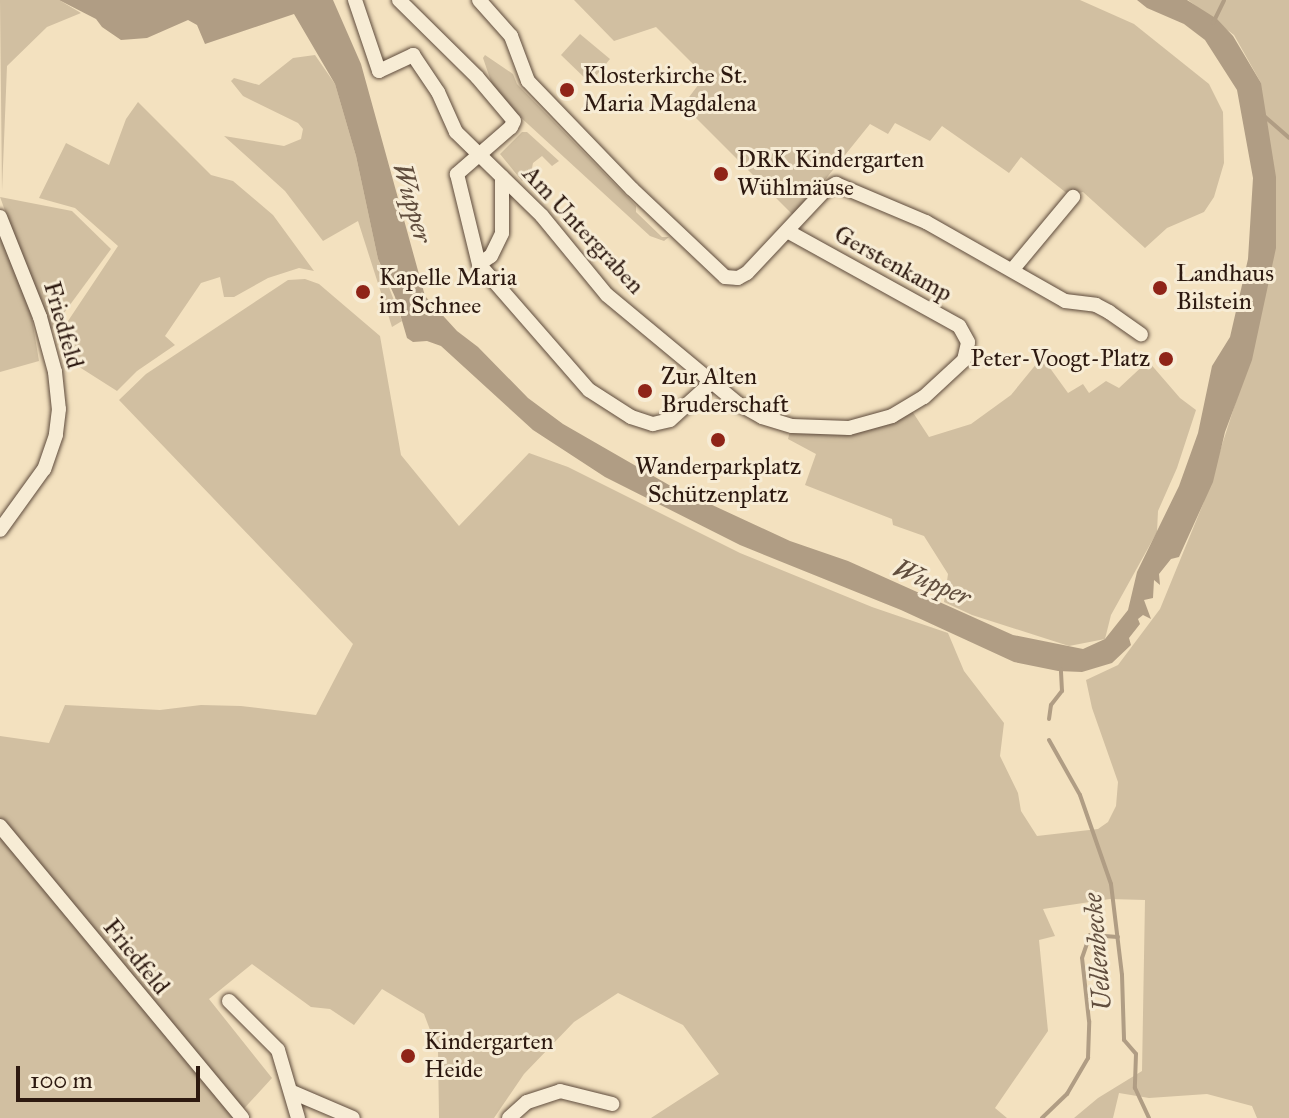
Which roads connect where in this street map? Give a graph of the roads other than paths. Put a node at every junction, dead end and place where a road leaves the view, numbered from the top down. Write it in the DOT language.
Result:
graph roads {
  1 [pos="355,0"];
  2 [pos="399,0"];
  3 [pos="479,0"];
  4 [pos="477,154"];
  5 [pos="502,177"];
  6 [pos="1073,197"];
  7 [pos="0,217"];
  8 [pos="789,232"];
  9 [pos="479,264"];
  10 [pos="1013,269"];
  11 [pos="1141,334"];
  12 [pos="968,342"];
  13 [pos="711,383"];
  14 [pos="0,530"];
  15 [pos="0,826"];
  16 [pos="229,1001"];
  17 [pos="292,1092"];
  18 [pos="612,1104"];
  19 [pos="240,1116"];
  20 [pos="298,1118"];
  21 [pos="353,1118"];
  22 [pos="509,1118"];
  1 -- 4 [label="street, Am Untergraben"];
  2 -- 4 [label="street"];
  3 -- 8 [label="street"];
  4 -- 5 [label="street, Am Untergraben"];
  4 -- 9 [label="street"];
  5 -- 9 [label="street"];
  5 -- 13 [label="street, Am Untergraben"];
  6 -- 10 [label="street"];
  7 -- 14 [label="street, Friedfeld"];
  8 -- 10 [label="street"];
  8 -- 12 [label="street, Gerstenkamp"];
  9 -- 13 [label="street"];
  10 -- 11 [label="street"];
  12 -- 13 [label="street, Am Untergraben"];
  15 -- 19 [label="street, Friedfeld"];
  16 -- 17 [label="street"];
  17 -- 20 [label="street"];
  17 -- 21 [label="street"];
  18 -- 22 [label="street"];
}
